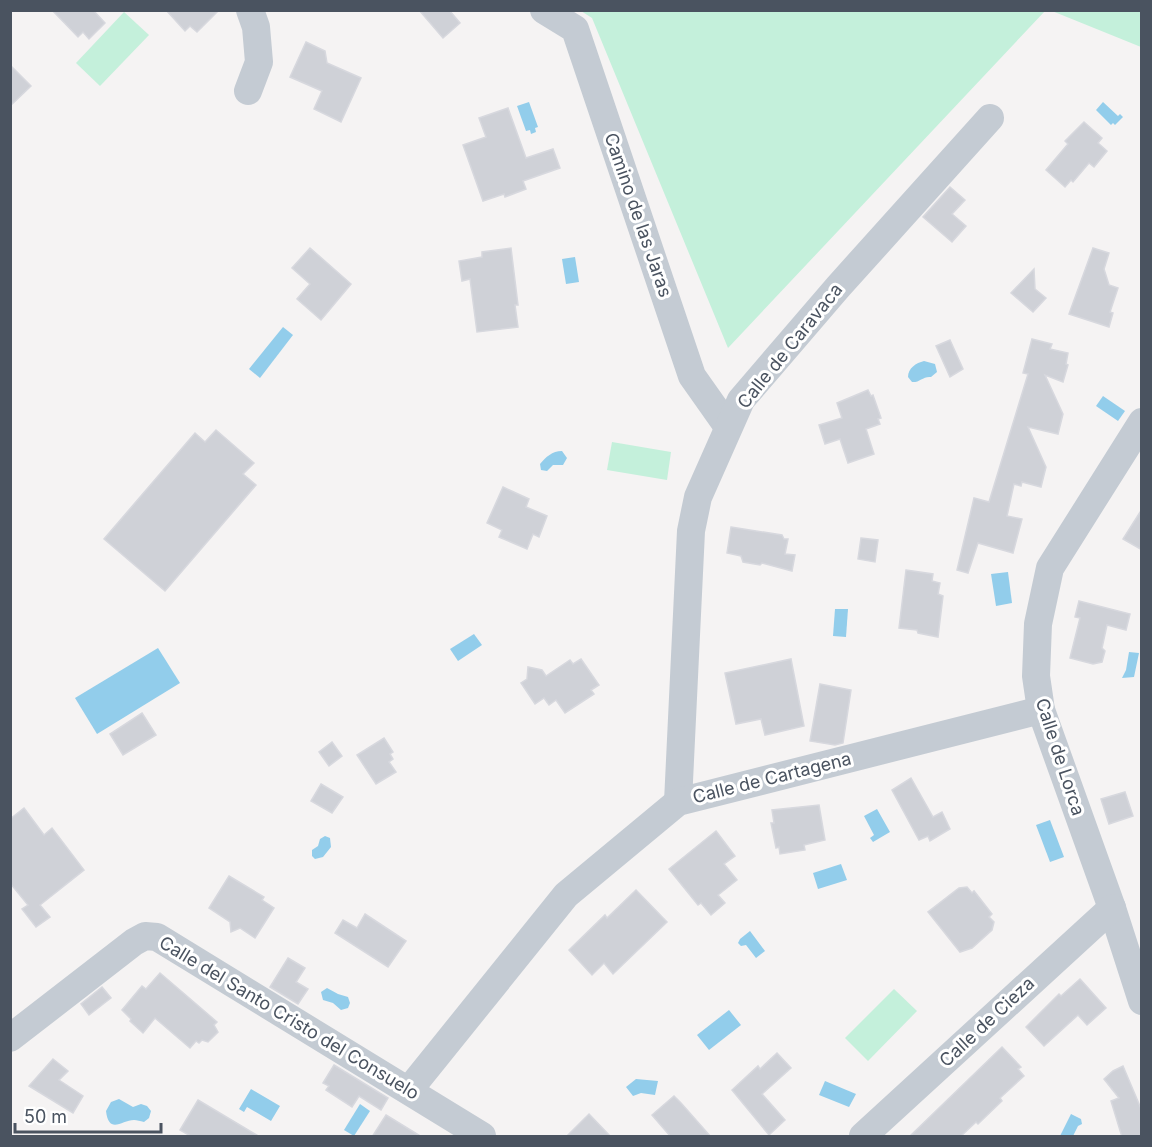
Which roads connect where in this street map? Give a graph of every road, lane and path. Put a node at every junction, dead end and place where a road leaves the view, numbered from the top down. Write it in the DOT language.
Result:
graph roads {
  1 [pos="250,10"];
  2 [pos="544,10"];
  3 [pos="249,91"];
  4 [pos="990,118"];
  5 [pos="1142,422"];
  6 [pos="728,427"];
  7 [pos="1041,710"];
  8 [pos="678,802"];
  9 [pos="1112,908"];
  10 [pos="1142,1002"];
  11 [pos="10,1038"];
  12 [pos="409,1090"];
  13 [pos="482,1137"];
  14 [pos="863,1137"];
  1 -- 3 [label="street"];
  2 -- 6 [label="street, Camino de las Jaras"];
  4 -- 6 [label="street, Calle de Caravaca"];
  5 -- 7 [label="street, Calle de Lorca"];
  6 -- 8 [label="street, Calle de Caravaca"];
  7 -- 8 [label="street, Calle de Cartagena"];
  7 -- 9 [label="street, Calle de Lorca"];
  8 -- 12 [label="street, Calle de Cartagena"];
  9 -- 10 [label="street, Calle de Lorca"];
  9 -- 14 [label="street, Calle de Cieza"];
  11 -- 12 [label="street, Calle del Santo Cristo del Consuelo"];
  12 -- 13 [label="street, Calle del Santo Cristo del Consuelo"];
}
